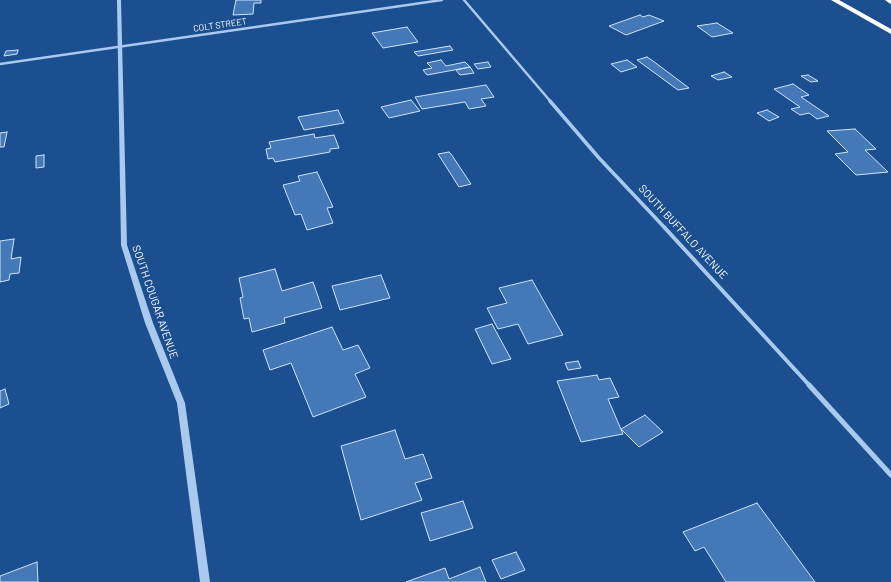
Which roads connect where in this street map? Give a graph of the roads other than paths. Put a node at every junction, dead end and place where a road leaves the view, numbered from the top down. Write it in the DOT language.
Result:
graph roads {
  1 [pos="119,0"];
  2 [pos="442,0"];
  3 [pos="464,0"];
  4 [pos="834,0"];
  5 [pos="888,0"];
  6 [pos="891,2"];
  7 [pos="891,32"];
  8 [pos="121,47"];
  9 [pos="0,64"];
  10 [pos="891,475"];
  11 [pos="205,582"];
  1 -- 8 [label="street, SOUTH COUGAR AVENUE"];
  2 -- 8 [label="street, COLT STREET"];
  3 -- 10 [label="street, SOUTH BUFFALO AVENUE"];
  4 -- 7 [label="highway"];
  5 -- 6 [label="highway"];
  8 -- 9 [label="street, COLT STREET"];
  8 -- 11 [label="street, SOUTH COUGAR AVENUE"];
}
